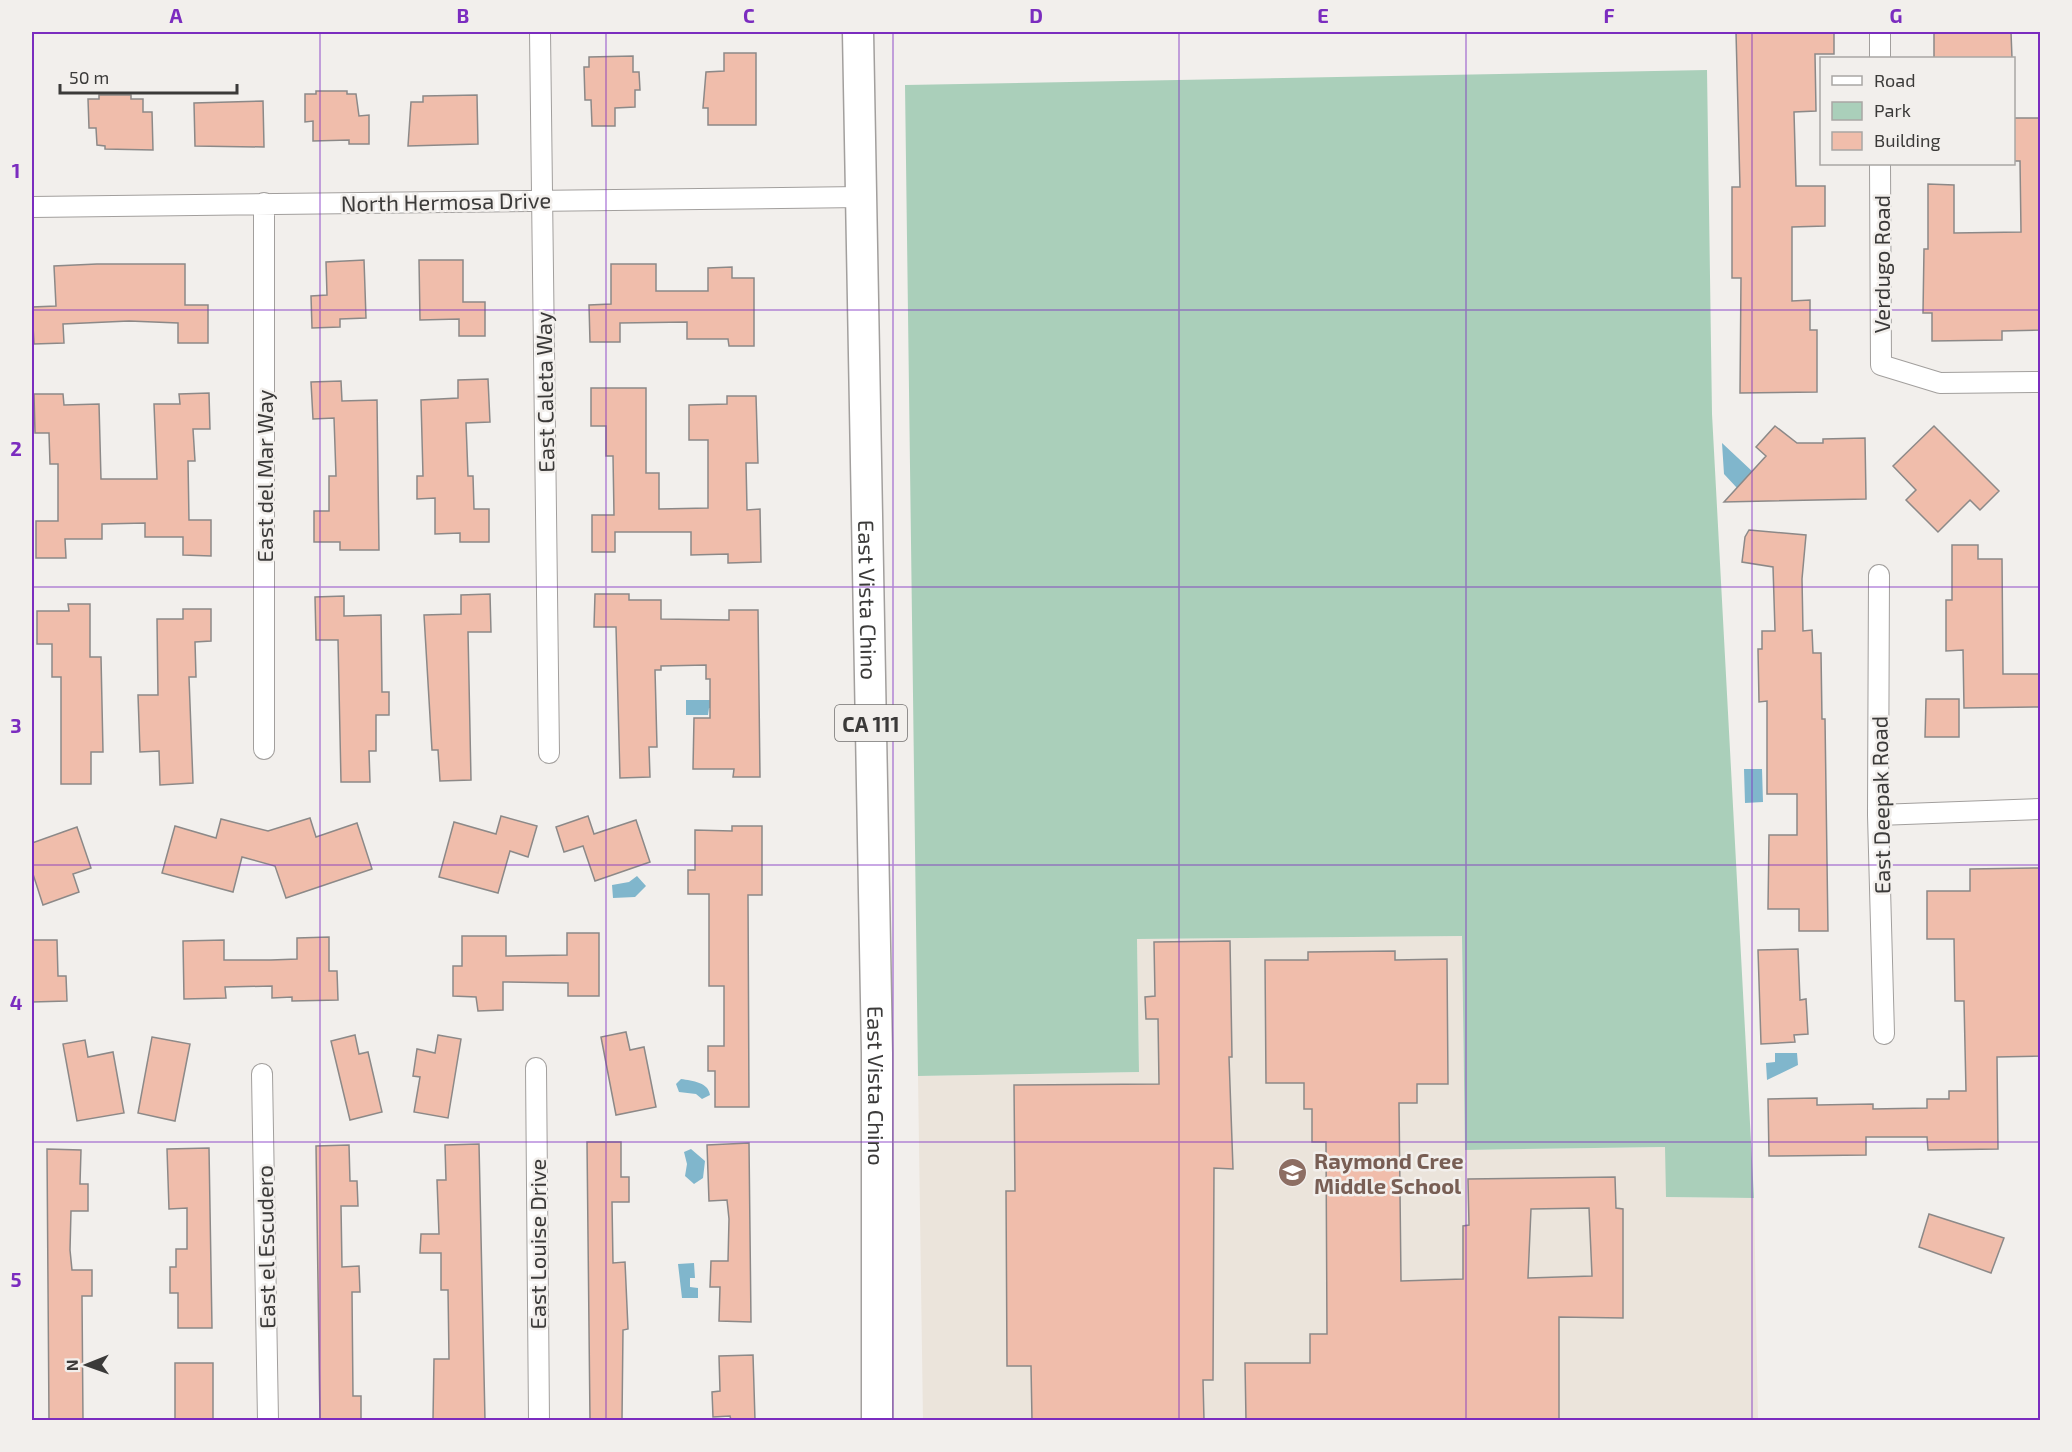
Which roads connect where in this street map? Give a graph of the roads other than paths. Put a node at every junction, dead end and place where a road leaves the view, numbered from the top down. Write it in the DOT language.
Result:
graph roads {
  1 [pos="540,32"];
  2 [pos="858,32"];
  3 [pos="1880,32"];
  4 [pos="1880,57"];
  5 [pos="1880,165"];
  6 [pos="861,196"];
  7 [pos="542,199"];
  8 [pos="264,203"];
  9 [pos="32,207"];
  10 [pos="2040,382"];
  11 [pos="1879,575"];
  12 [pos="264,749"];
  13 [pos="549,753"];
  14 [pos="2040,809"];
  15 [pos="1878,815"];
  16 [pos="1884,1034"];
  17 [pos="536,1068"];
  18 [pos="262,1074"];
  19 [pos="268,1420"];
  20 [pos="539,1420"];
  21 [pos="877,1420"];
  1 -- 7 [label="street, East Caleta Way"];
  2 -- 6 [label="main road, East Vista Chino / CA 111"];
  3 -- 4 [label="street"];
  5 -- 10 [label="street, Verdugo Road"];
  6 -- 7 [label="street, North Hermosa Drive"];
  6 -- 21 [label="main road, East Vista Chino / CA 111"];
  7 -- 8 [label="street, North Hermosa Drive"];
  7 -- 13 [label="street, East Caleta Way"];
  8 -- 9 [label="street, North Hermosa Drive"];
  8 -- 12 [label="street, East del Mar Way"];
  11 -- 15 [label="street, East Deepak Road"];
  14 -- 15 [label="street"];
  15 -- 16 [label="street, East Deepak Road"];
  17 -- 20 [label="street, East Louise Drive"];
  18 -- 19 [label="street, East el Escudero"];
}
